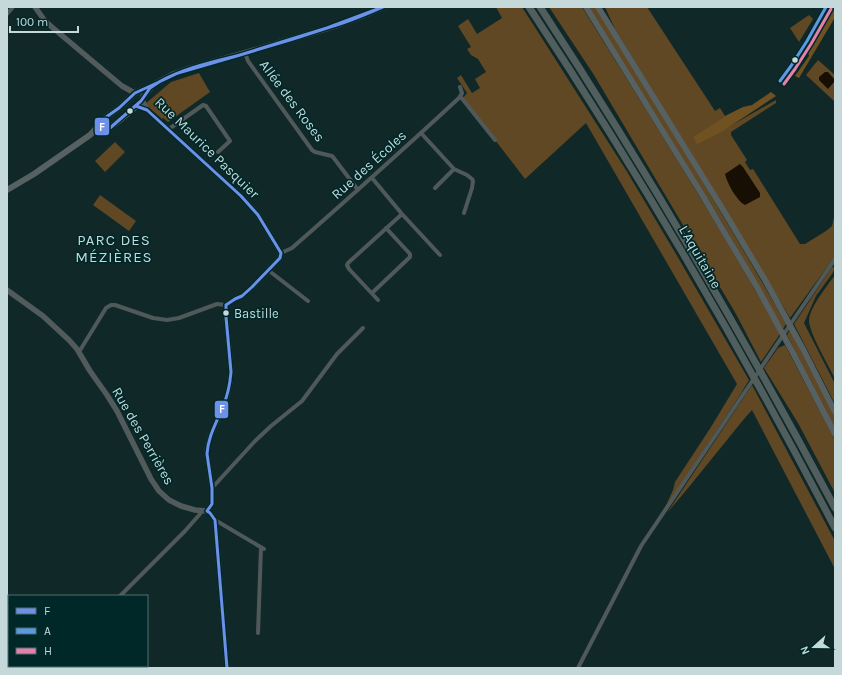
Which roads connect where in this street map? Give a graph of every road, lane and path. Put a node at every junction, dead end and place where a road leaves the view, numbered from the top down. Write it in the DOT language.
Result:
graph roads {
  1 [pos="13,7"];
  2 [pos="35,7"];
  3 [pos="383,7"];
  4 [pos="529,7"];
  5 [pos="540,7"];
  6 [pos="586,7"];
  7 [pos="598,7"];
  8 [pos="826,7"];
  9 [pos="7,14"];
  10 [pos="245,53"];
  11 [pos="780,81"];
  12 [pos="153,85"];
  13 [pos="122,86"];
  14 [pos="460,87"];
  15 [pos="137,92"];
  16 [pos="460,96"];
  17 [pos="143,98"];
  18 [pos="128,99"];
  19 [pos="136,106"];
  20 [pos="147,110"];
  21 [pos="101,123"];
  22 [pos="106,129"];
  23 [pos="169,129"];
  24 [pos="421,133"];
  25 [pos="90,136"];
  26 [pos="495,140"];
  27 [pos="218,152"];
  28 [pos="454,169"];
  29 [pos="372,178"];
  30 [pos="435,188"];
  31 [pos="7,190"];
  32 [pos="358,190"];
  33 [pos="464,213"];
  34 [pos="402,214"];
  35 [pos="386,228"];
  36 [pos="281,253"];
  37 [pos="440,256"];
  38 [pos="835,259"];
  39 [pos="268,270"];
  40 [pos="7,290"];
  41 [pos="372,293"];
  42 [pos="378,300"];
  43 [pos="308,301"];
  44 [pos="226,305"];
  45 [pos="363,328"];
  46 [pos="79,352"];
  47 [pos="835,412"];
  48 [pos="835,434"];
  49 [pos="212,488"];
  50 [pos="835,508"];
  51 [pos="204,511"];
  52 [pos="215,520"];
  53 [pos="835,528"];
  54 [pos="121,595"];
  55 [pos="258,633"];
  56 [pos="227,668"];
  57 [pos="578,668"];
  1 -- 9 [label="street"];
  2 -- 13 [label="street"];
  3 -- 10 [label="main road"];
  4 -- 53 [label="highway, L'Aquitaine"];
  5 -- 50 [label="highway, L'Aquitaine"];
  6 -- 48 [label="main road"];
  7 -- 47 [label="main road"];
  8 -- 11 [label="street"];
  10 -- 12 [label="main road"];
  10 -- 32 [label="street, Allée des Roses"];
  12 -- 15 [label="main road"];
  12 -- 17 [label="main road"];
  13 -- 15 [label="street"];
  13 -- 18 [label="street"];
  14 -- 16 [label="street"];
  15 -- 17 [label="main road"];
  15 -- 18 [label="main road"];
  16 -- 24 [label="street, Rue des Écoles"];
  16 -- 26 [label="street"];
  17 -- 19 [label="main road"];
  17 -- 20 [label="street, Rue Maurice Pasquier"];
  18 -- 21 [label="main road"];
  19 -- 20 [label="street"];
  19 -- 22 [label="main road"];
  20 -- 23 [label="street, Rue Maurice Pasquier"];
  21 -- 22 [label="main road"];
  21 -- 25 [label="main road"];
  22 -- 25 [label="main road"];
  23 -- 27 [label="street"];
  23 -- 36 [label="street, Rue Maurice Pasquier"];
  24 -- 28 [label="street"];
  24 -- 29 [label="street, Rue des Écoles"];
  25 -- 31 [label="main road"];
  28 -- 30 [label="street"];
  28 -- 33 [label="street"];
  29 -- 32 [label="street, Rue des Écoles"];
  29 -- 34 [label="street"];
  32 -- 36 [label="street, Rue des Écoles"];
  34 -- 35 [label="street"];
  34 -- 37 [label="street"];
  35 -- 41 [label="street"];
  35 -- 41 [label="street"];
  36 -- 39 [label="street"];
  38 -- 57 [label="street"];
  39 -- 43 [label="street"];
  39 -- 44 [label="street"];
  40 -- 46 [label="street, Rue des Perrières"];
  41 -- 42 [label="street"];
  44 -- 46 [label="street"];
  44 -- 49 [label="street"];
  45 -- 49 [label="street"];
  46 -- 51 [label="street, Rue des Perrières"];
  49 -- 51 [label="street"];
  51 -- 52 [label="street"];
  51 -- 54 [label="street"];
  52 -- 55 [label="street"];
  52 -- 56 [label="street"];
}
